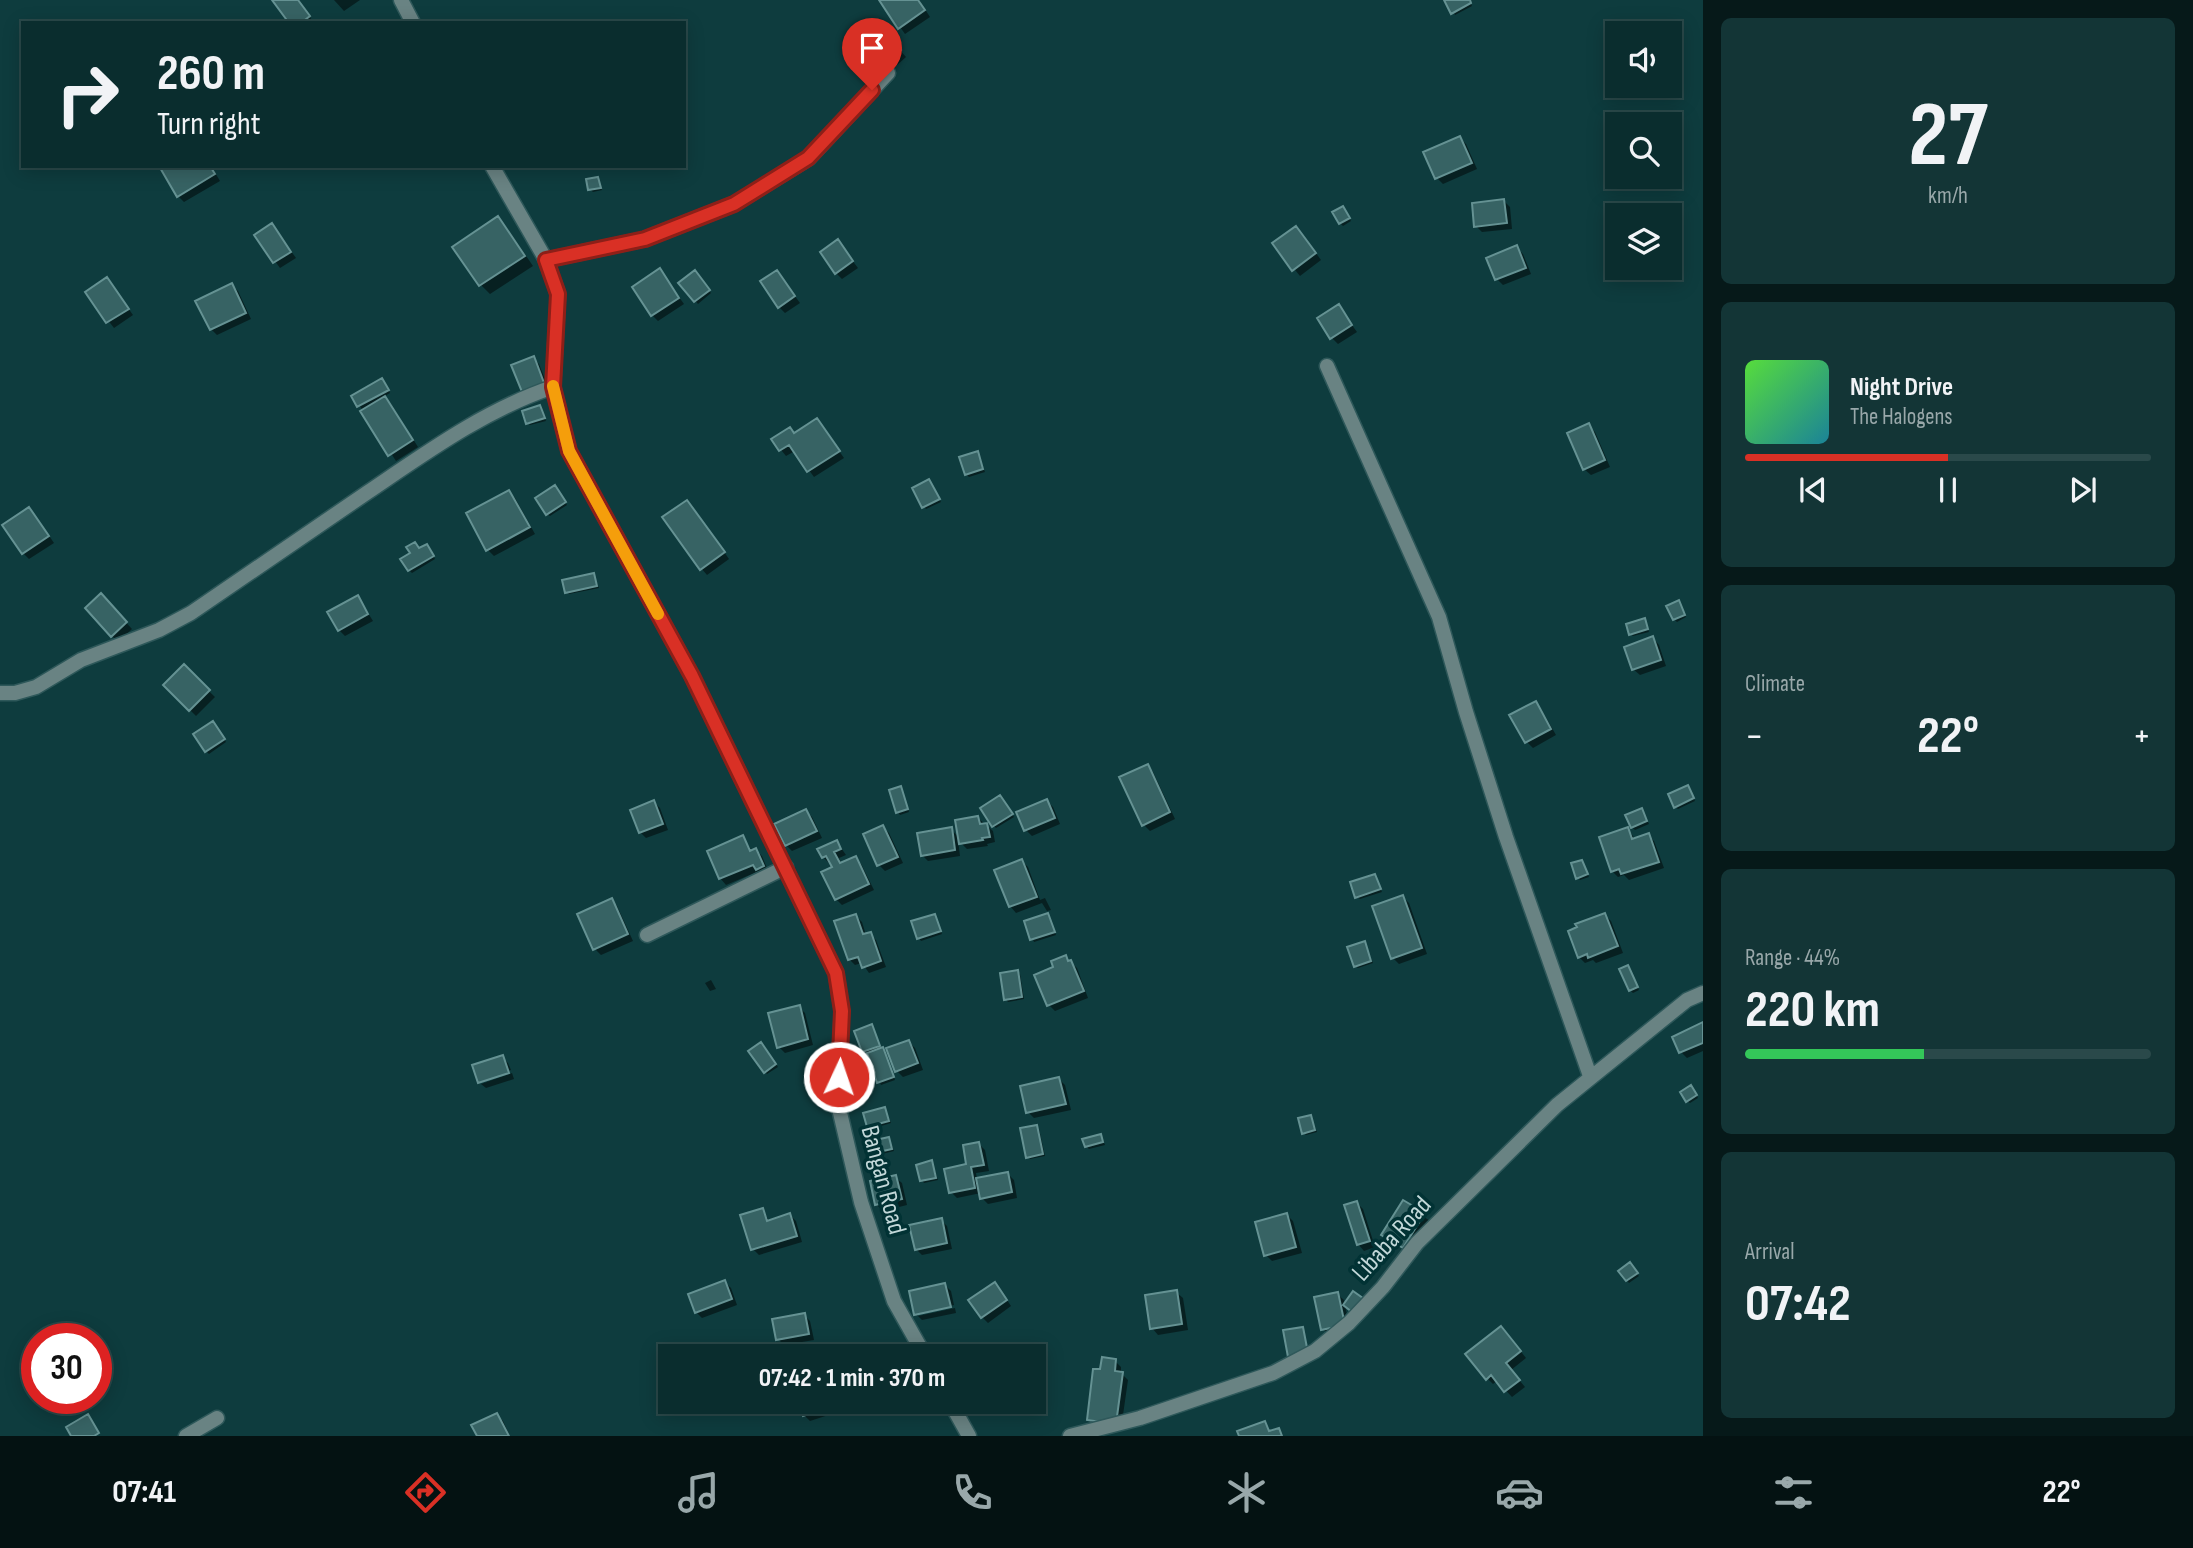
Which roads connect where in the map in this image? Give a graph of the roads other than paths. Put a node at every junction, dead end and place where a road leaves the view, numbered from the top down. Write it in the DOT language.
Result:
graph roads {
  1 [pos="401,0"];
  2 [pos="411,21"];
  3 [pos="888,73"];
  4 [pos="493,168"];
  5 [pos="546,260"];
  6 [pos="1328,366"];
  7 [pos="553,387"];
  8 [pos="0,693"];
  9 [pos="786,867"];
  10 [pos="647,935"];
  11 [pos="1703,993"];
  12 [pos="1590,1076"];
  13 [pos="918,1344"];
  14 [pos="957,1414"];
  15 [pos="217,1418"];
  16 [pos="187,1436"];
  17 [pos="969,1436"];
  18 [pos="1070,1436"];
  1 -- 2 [label="street"];
  3 -- 5 [label="street"];
  4 -- 5 [label="street, Bangan Road"];
  5 -- 7 [label="street, Bangan Road"];
  6 -- 12 [label="street"];
  7 -- 8 [label="street"];
  7 -- 9 [label="street, Bangan Road"];
  9 -- 10 [label="street"];
  9 -- 13 [label="street, Bangan Road"];
  11 -- 12 [label="street, Libaba Road"];
  12 -- 18 [label="street, Libaba Road"];
  14 -- 17 [label="street"];
  15 -- 16 [label="street"];
}
